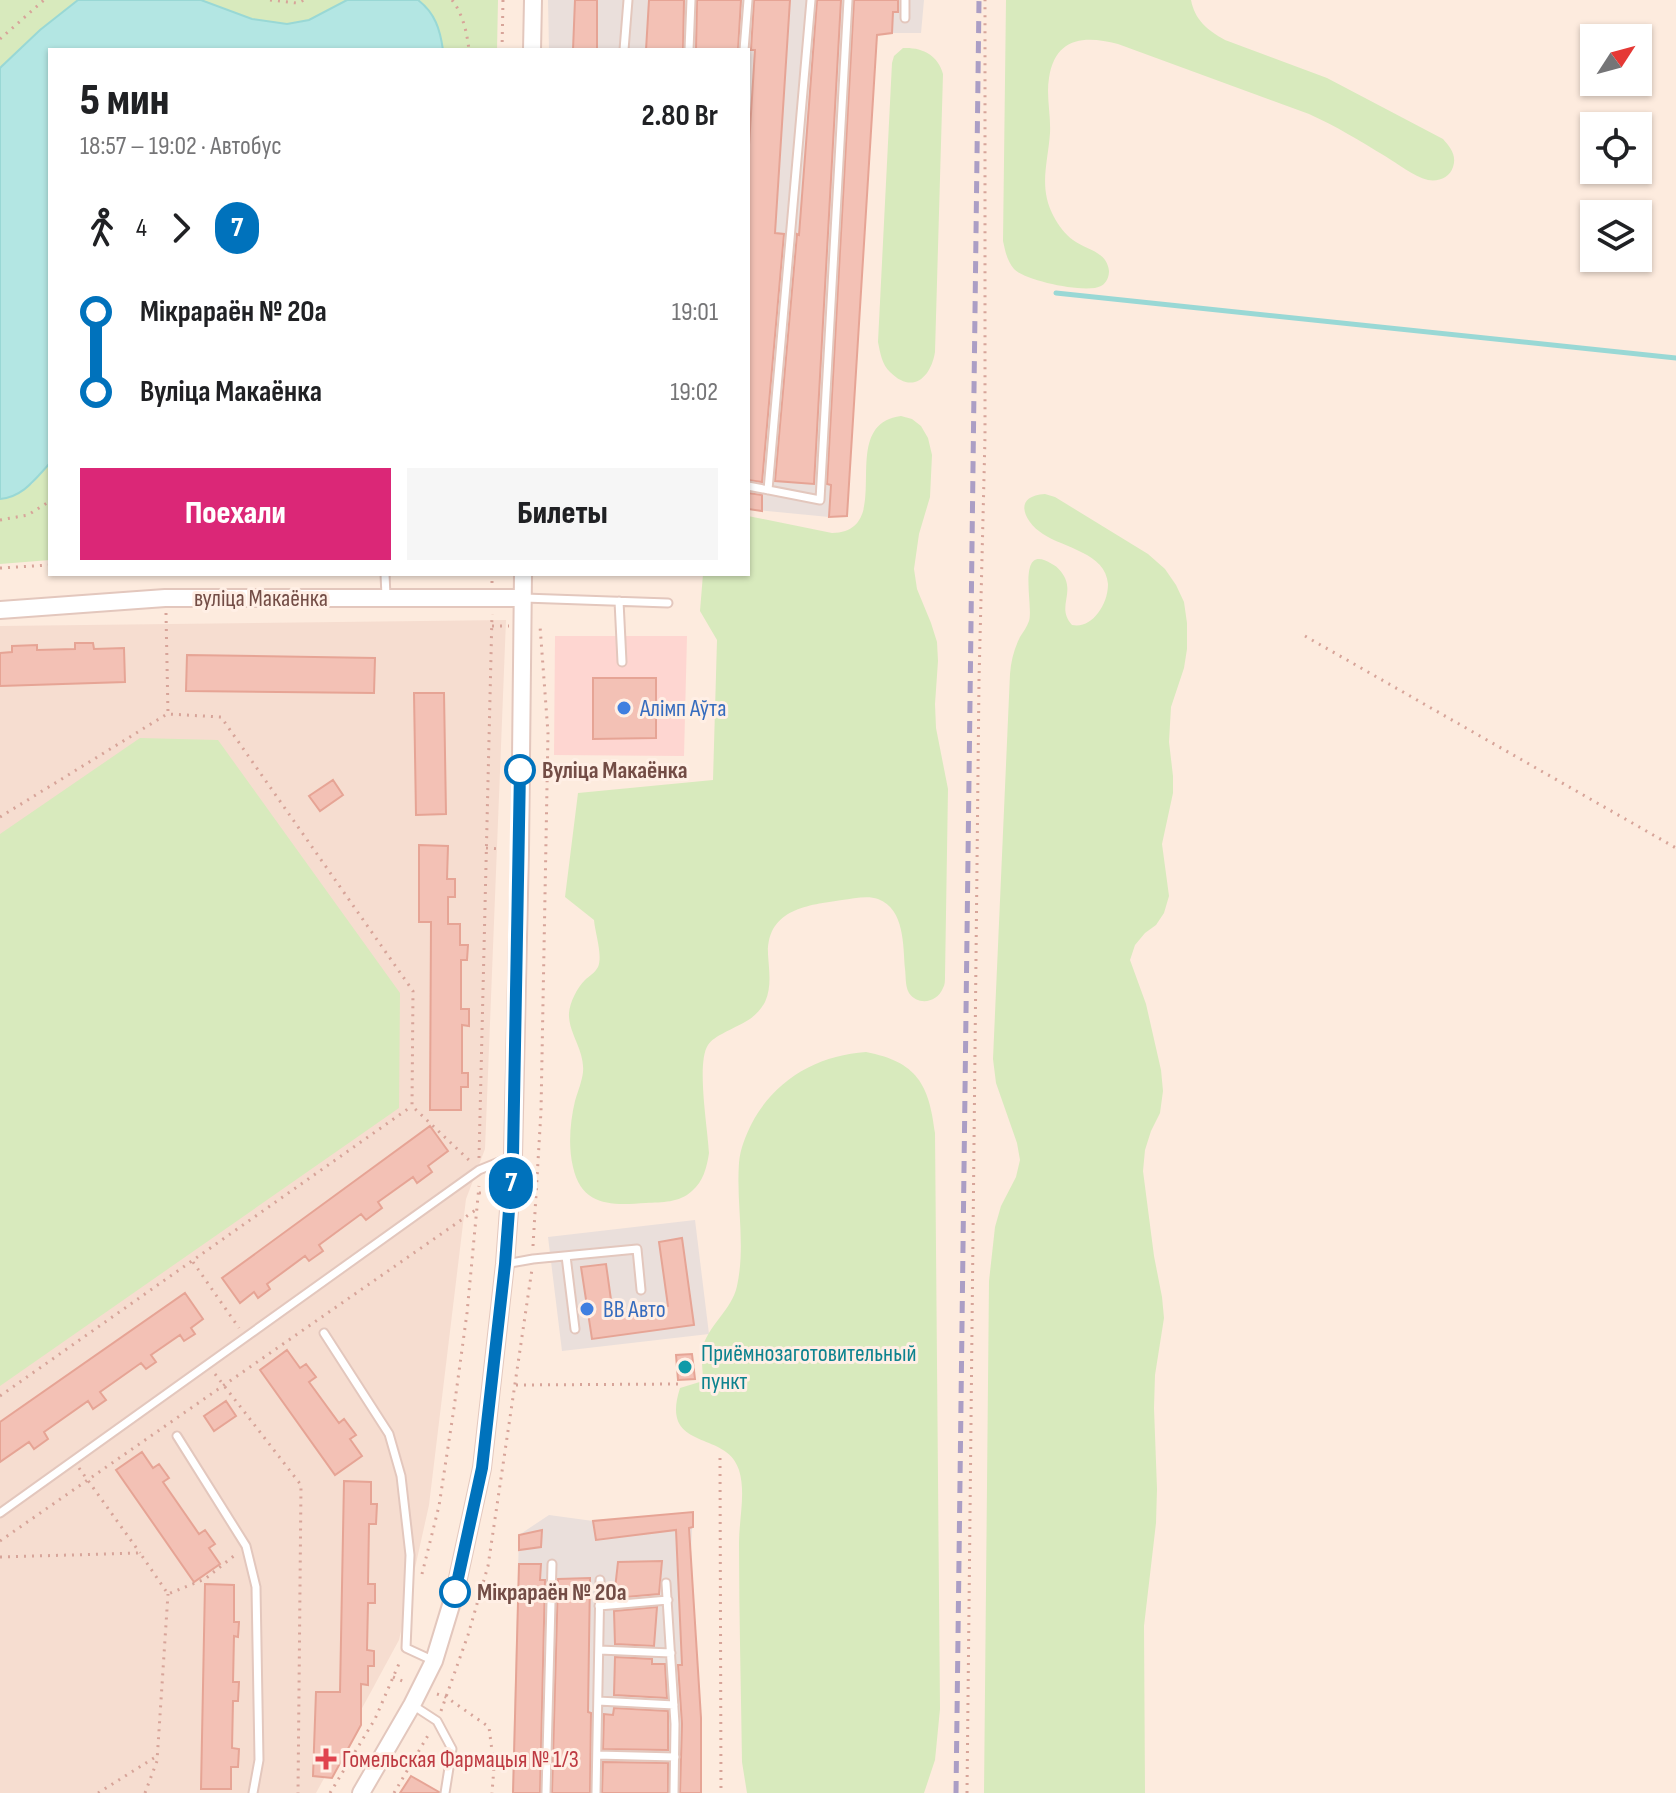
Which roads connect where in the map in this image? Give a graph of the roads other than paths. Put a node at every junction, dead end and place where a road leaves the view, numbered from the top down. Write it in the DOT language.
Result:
graph roads {
  1 [pos="533,0"];
  2 [pos="628,0"];
  3 [pos="691,0"];
  4 [pos="748,0"];
  5 [pos="811,0"];
  6 [pos="848,0"];
  7 [pos="905,0"];
  8 [pos="905,18"];
  9 [pos="532,48"];
  10 [pos="624,48"];
  11 [pos="689,48"];
  12 [pos="744,48"];
  13 [pos="750,486"];
  14 [pos="768,490"];
  15 [pos="385,576"];
  16 [pos="523,576"];
  17 [pos="386,598"];
  18 [pos="522,598"];
  19 [pos="619,601"];
  20 [pos="668,603"];
  21 [pos="0,610"];
  22 [pos="622,662"];
  23 [pos="513,1156"];
  24 [pos="566,1256"];
  25 [pos="505,1264"];
  26 [pos="641,1290"];
  27 [pos="575,1329"];
  28 [pos="324,1333"];
  29 [pos="177,1436"];
  30 [pos="0,1513"];
  31 [pos="552,1564"];
  32 [pos="600,1580"];
  33 [pos="666,1583"];
  34 [pos="668,1600"];
  35 [pos="599,1606"];
  36 [pos="599,1650"];
  37 [pos="671,1653"];
  38 [pos="434,1661"];
  39 [pos="598,1701"];
  40 [pos="412,1705"];
  41 [pos="674,1705"];
  42 [pos="597,1755"];
  43 [pos="675,1757"];
  44 [pos="253,1793"];
  45 [pos="361,1793"];
  46 [pos="445,1793"];
  47 [pos="546,1793"];
  48 [pos="596,1793"];
  49 [pos="674,1793"];
  1 -- 9 [label="street"];
  2 -- 10 [label="lane"];
  3 -- 11 [label="lane"];
  4 -- 12 [label="lane"];
  5 -- 14 [label="lane"];
  6 -- 14 [label="lane"];
  7 -- 8 [label="lane"];
  13 -- 14 [label="lane"];
  15 -- 17 [label="lane"];
  16 -- 18 [label="street"];
  17 -- 18 [label="street, вуліца Макаёнка"];
  17 -- 21 [label="street, вуліца Макаёнка"];
  18 -- 19 [label="lane"];
  18 -- 23 [label="street"];
  19 -- 20 [label="lane"];
  19 -- 22 [label="lane"];
  23 -- 25 [label="street"];
  23 -- 30 [label="lane"];
  24 -- 25 [label="lane"];
  24 -- 26 [label="lane"];
  24 -- 27 [label="lane"];
  25 -- 38 [label="street"];
  28 -- 38 [label="lane"];
  29 -- 44 [label="lane"];
  31 -- 47 [label="lane"];
  32 -- 35 [label="lane"];
  33 -- 34 [label="lane"];
  34 -- 35 [label="lane"];
  34 -- 37 [label="lane"];
  35 -- 36 [label="lane"];
  36 -- 37 [label="lane"];
  36 -- 39 [label="lane"];
  37 -- 41 [label="lane"];
  38 -- 40 [label="street"];
  39 -- 41 [label="lane"];
  39 -- 42 [label="lane"];
  40 -- 45 [label="street"];
  40 -- 46 [label="lane"];
  41 -- 43 [label="lane"];
  42 -- 43 [label="lane"];
  42 -- 48 [label="lane"];
  43 -- 49 [label="lane"];
}
